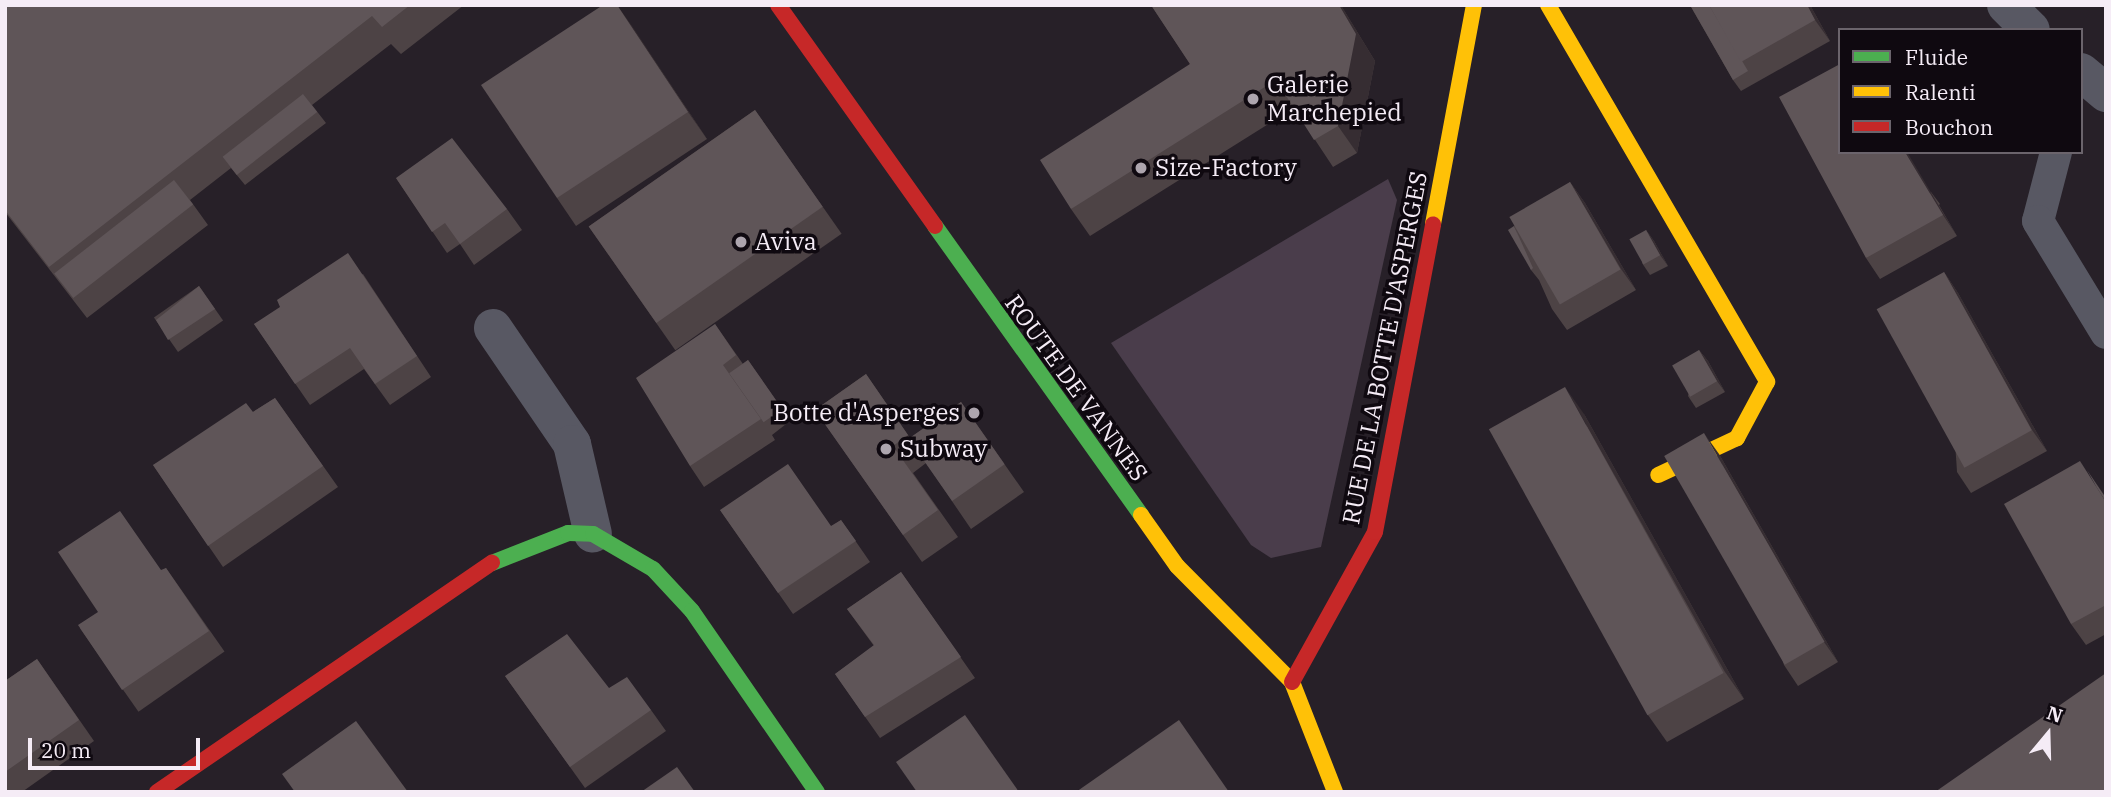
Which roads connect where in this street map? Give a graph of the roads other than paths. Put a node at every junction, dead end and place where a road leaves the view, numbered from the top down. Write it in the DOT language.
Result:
graph roads {
  1 [pos="778,5"];
  2 [pos="1474,5"];
  3 [pos="1548,5"];
  4 [pos="2006,5"];
  5 [pos="2029,28"];
  6 [pos="2055,154"];
  7 [pos="493,328"];
  8 [pos="2106,332"];
  9 [pos="1658,475"];
  10 [pos="593,534"];
  11 [pos="1292,682"];
  12 [pos="174,787"];
  13 [pos="817,792"];
  14 [pos="1335,792"];
  1 -- 11 [label="street, ROUTE DE VANNES"];
  2 -- 11 [label="street, RUE DE LA BOTTE D'ASPERGES"];
  3 -- 9 [label="street"];
  4 -- 5 [label="street"];
  6 -- 8 [label="lane"];
  7 -- 10 [label="street"];
  10 -- 12 [label="street"];
  10 -- 13 [label="street"];
  11 -- 14 [label="street, ROUTE DE VANNES"];
}
